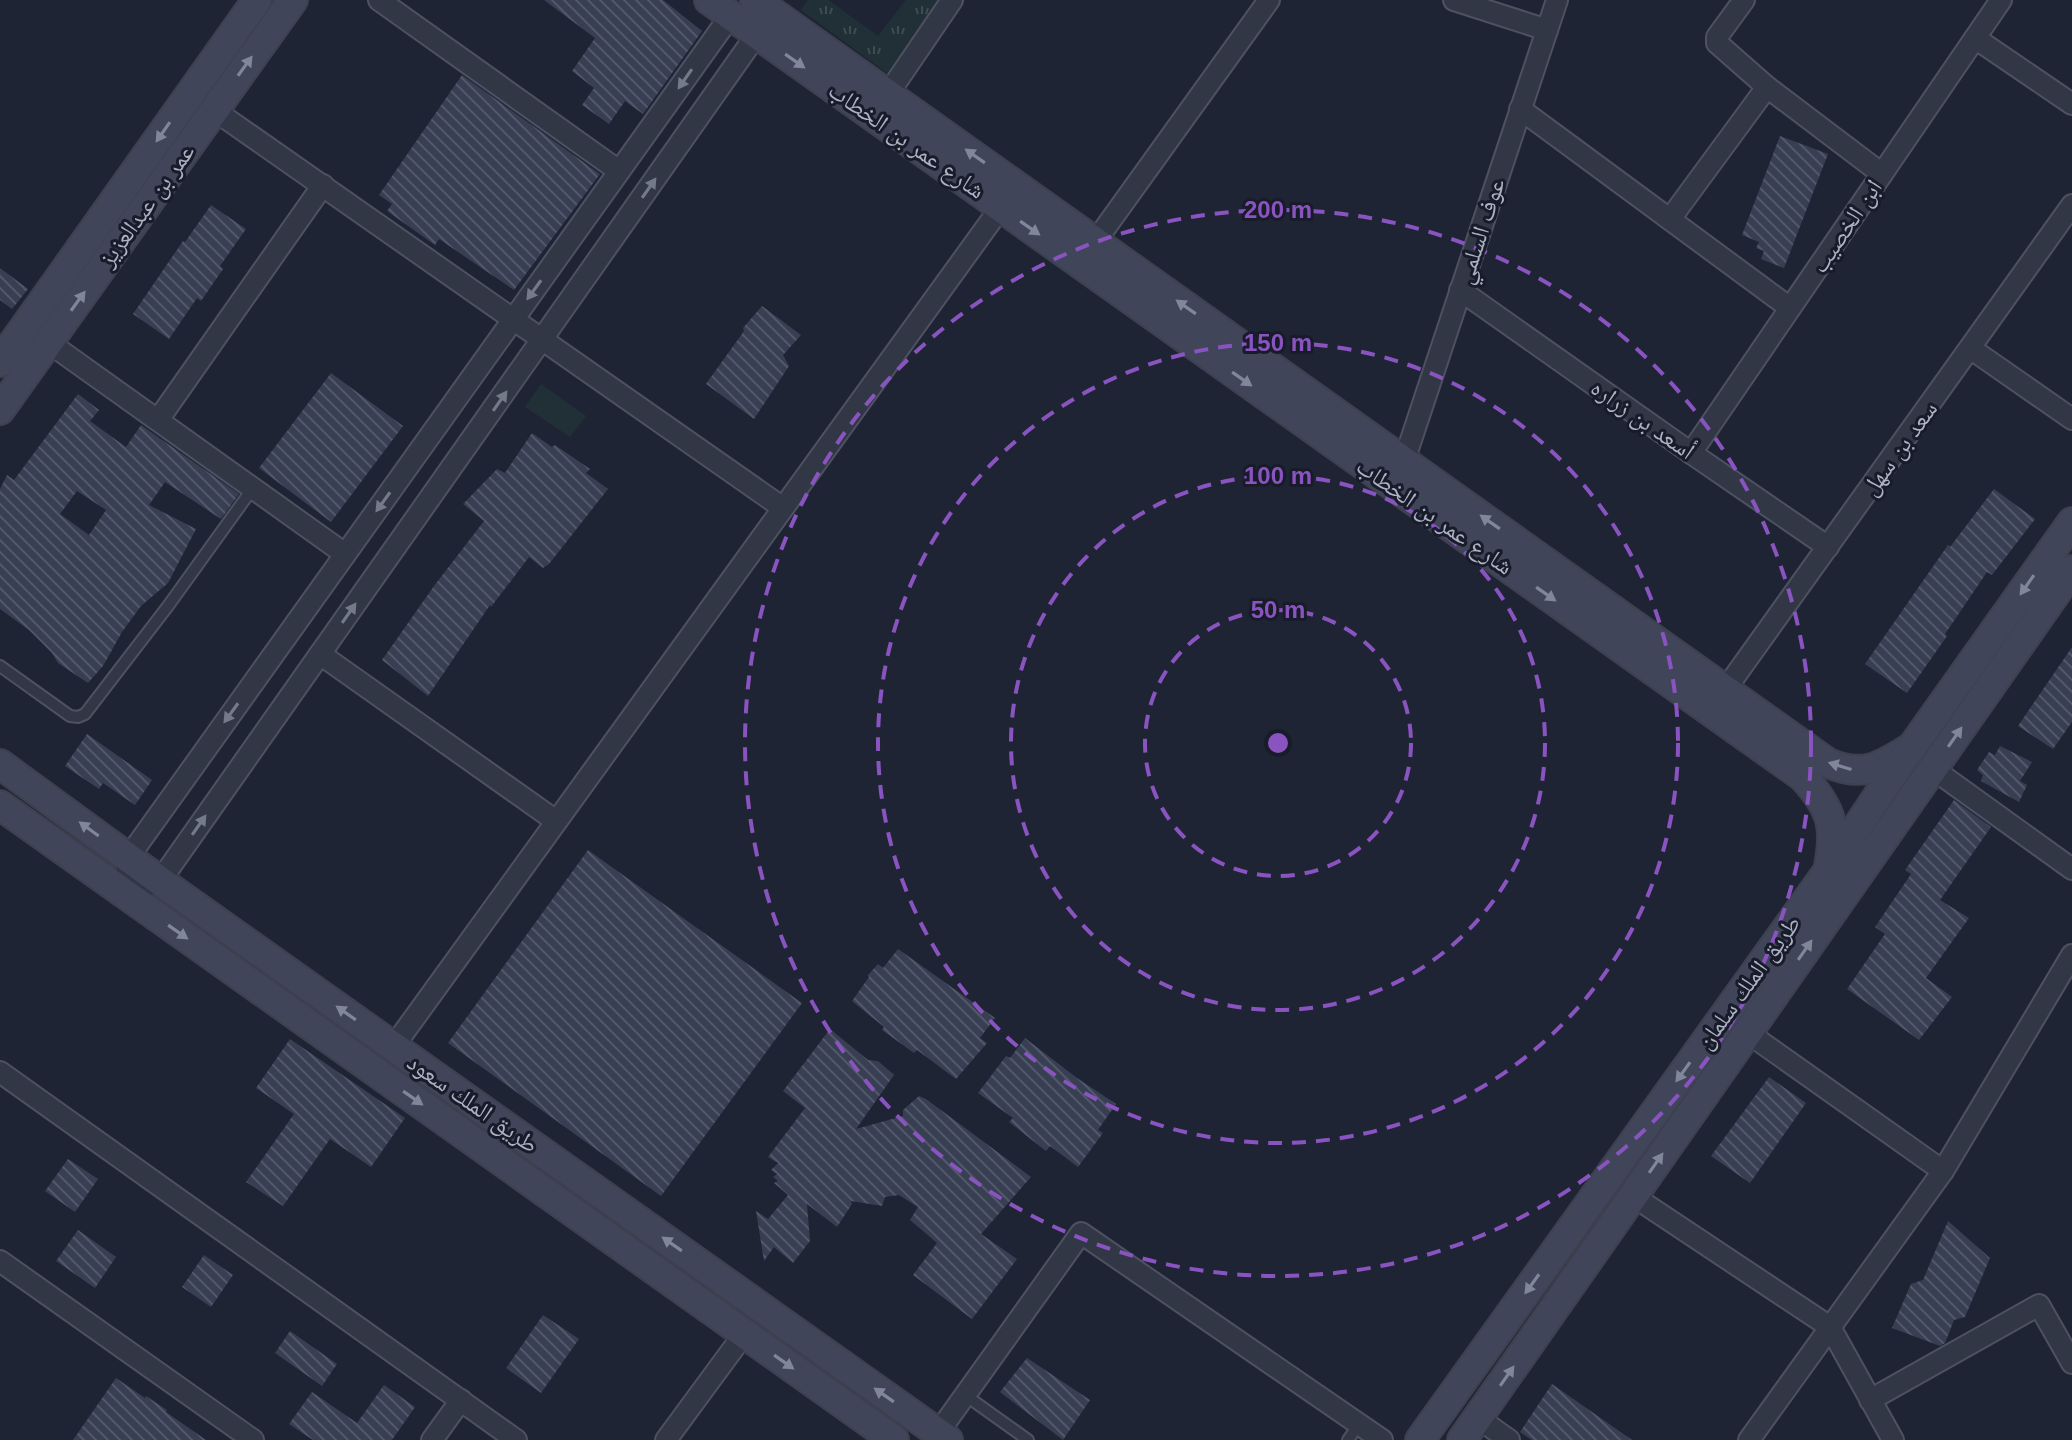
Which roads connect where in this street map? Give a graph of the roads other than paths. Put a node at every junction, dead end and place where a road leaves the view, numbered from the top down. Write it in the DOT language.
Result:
graph roads {
  1 [pos="257,0"];
  2 [pos="293,0"];
  3 [pos="379,0"];
  4 [pos="952,0"];
  5 [pos="1269,0"];
  6 [pos="1454,0"];
  7 [pos="1557,0"];
  8 [pos="1744,0"];
  9 [pos="2001,0"];
  10 [pos="720,8"];
  11 [pos="767,14"];
  12 [pos="1547,30"];
  13 [pos="1975,38"];
  14 [pos="1767,87"];
  15 [pos="888,94"];
  16 [pos="2072,104"];
  17 [pos="1520,109"];
  18 [pos="214,110"];
  19 [pos="619,171"];
  20 [pos="1882,174"];
  21 [pos="323,185"];
  22 [pos="2072,205"];
  23 [pos="1001,207"];
  24 [pos="1670,219"];
  25 [pos="1095,242"];
  26 [pos="1460,290"];
  27 [pos="1790,308"];
  28 [pos="513,320"];
  29 [pos="543,340"];
  30 [pos="48,342"];
  31 [pos="1970,348"];
  32 [pos="1,357"];
  33 [pos="0,410"];
  34 [pos="2072,419"];
  35 [pos="158,420"];
  36 [pos="1691,453"];
  37 [pos="1404,461"];
  38 [pos="253,488"];
  39 [pos="783,508"];
  40 [pos="2072,522"];
  41 [pos="1828,547"];
  42 [pos="345,554"];
  43 [pos="2072,570"];
  44 [pos="320,654"];
  45 [pos="0,666"];
  46 [pos="1725,690"];
  47 [pos="1912,747"];
  48 [pos="0,764"];
  49 [pos="1933,769"];
  50 [pos="0,805"];
  51 [pos="556,821"];
  52 [pos="128,858"];
  53 [pos="2072,869"];
  54 [pos="1828,871"];
  55 [pos="160,881"];
  56 [pos="124,894"];
  57 [pos="2072,955"];
  58 [pos="1748,1033"];
  59 [pos="394,1046"];
  60 [pos="0,1072"];
  61 [pos="1943,1171"];
  62 [pos="1633,1196"];
  63 [pos="0,1261"];
  64 [pos="1830,1327"];
  65 [pos="744,1334"];
  66 [pos="2072,1363"];
  67 [pos="965,1395"];
  68 [pos="461,1400"];
  69 [pos="1870,1400"];
  70 [pos="1470,1429"];
  71 [pos="1354,1432"];
  72 [pos="943,1436"];
  73 [pos="253,1440"];
  74 [pos="432,1440"];
  75 [pos="516,1440"];
  76 [pos="666,1440"];
  77 [pos="894,1440"];
  78 [pos="1028,1440"];
  79 [pos="1382,1440"];
  80 [pos="1420,1440"];
  81 [pos="1509,1440"];
  82 [pos="1749,1440"];
  83 [pos="1893,1440"];
  1 -- 32 [label="street, عمر بن عبدالعزيز, one-way"];
  18 -- 2 [label="street, عمر بن عبدالعزيز, one-way"];
  3 -- 19 [label="street"];
  4 -- 15 [label="street"];
  5 -- 25 [label="street"];
  6 -- 12 [label="street"];
  7 -- 12 [label="street, عوف السلمي"];
  8 -- 14 [label="street"];
  9 -- 13 [label="street, ابن الخصيب"];
  10 -- 11 [label="street, شارع عمر بن الخطاب"];
  10 -- 19 [label="street, one-way"];
  11 -- 15 [label="street, شارع عمر بن الخطاب"];
  11 -- 23 [label="street, شارع عمر بن الخطاب, one-way"];
  29 -- 11 [label="street, one-way"];
  12 -- 17 [label="street, عوف السلمي"];
  13 -- 16 [label="street"];
  13 -- 20 [label="street, ابن الخصيب"];
  14 -- 20 [label="street"];
  14 -- 24 [label="street"];
  25 -- 15 [label="street, شارع عمر بن الخطاب, one-way"];
  17 -- 24 [label="street"];
  17 -- 26 [label="street, عوف السلمي"];
  18 -- 21 [label="street"];
  30 -- 18 [label="street, عمر بن عبدالعزيز, one-way"];
  19 -- 28 [label="street, one-way"];
  20 -- 27 [label="street, ابن الخصيب"];
  21 -- 28 [label="street"];
  21 -- 35 [label="street"];
  22 -- 31 [label="street, سعد بن سهل"];
  23 -- 39 [label="street"];
  23 -- 54 [label="street, شارع عمر بن الخطاب, one-way"];
  24 -- 27 [label="street"];
  37 -- 25 [label="street, شارع عمر بن الخطاب, one-way"];
  26 -- 36 [label="street, أسعد بن زراره"];
  26 -- 37 [label="street, عوف السلمي"];
  27 -- 36 [label="street, ابن الخصيب"];
  28 -- 29 [label="street"];
  28 -- 42 [label="street, one-way"];
  29 -- 39 [label="street"];
  44 -- 29 [label="street, one-way"];
  30 -- 33 [label="street, عمر بن عبدالعزيز"];
  30 -- 35 [label="street"];
  31 -- 34 [label="street"];
  31 -- 41 [label="street, سعد بن سهل"];
  35 -- 38 [label="street"];
  36 -- 41 [label="street, أسعد بن زراره"];
  46 -- 37 [label="street, شارع عمر بن الخطاب, one-way"];
  38 -- 42 [label="street"];
  38 -- 45 [label="lane"];
  39 -- 51 [label="street"];
  40 -- 47 [label="street, طريق الملك سلمان, one-way"];
  41 -- 46 [label="street, سعد بن سهل"];
  42 -- 52 [label="street, one-way"];
  49 -- 43 [label="street, طريق الملك سلمان, one-way"];
  44 -- 51 [label="street"];
  55 -- 44 [label="street, one-way"];
  47 -- 46 [label="street, شارع عمر بن الخطاب, one-way"];
  47 -- 54 [label="street, طريق الملك سلمان"];
  52 -- 48 [label="street, طريق الملك سعود, one-way"];
  49 -- 53 [label="street"];
  58 -- 49 [label="street, طريق الملك سلمان, one-way"];
  50 -- 56 [label="street, طريق الملك سعود"];
  51 -- 59 [label="street"];
  52 -- 55 [label="street, طريق الملك سعود"];
  52 -- 56 [label="street"];
  54 -- 80 [label="street, طريق الملك سلمان, one-way"];
  55 -- 56 [label="street"];
  59 -- 55 [label="street, طريق الملك سعود, one-way"];
  56 -- 65 [label="street, طريق الملك سعود, one-way"];
  57 -- 61 [label="street"];
  58 -- 61 [label="street"];
  62 -- 58 [label="street, طريق الملك سلمان, one-way"];
  72 -- 59 [label="street, طريق الملك سعود, one-way"];
  60 -- 68 [label="street"];
  61 -- 64 [label="street"];
  62 -- 64 [label="street"];
  70 -- 62 [label="street, طريق الملك سلمان, one-way"];
  63 -- 73 [label="street"];
  64 -- 69 [label="street"];
  64 -- 82 [label="street"];
  65 -- 76 [label="street"];
  65 -- 77 [label="street, طريق الملك سعود, one-way"];
  66 -- 69 [label="street"];
  67 -- 71 [label="street"];
  67 -- 72 [label="street"];
  67 -- 78 [label="lane"];
  68 -- 74 [label="street"];
  68 -- 75 [label="street"];
  69 -- 83 [label="street"];
  70 -- 81 [label="street"];
  71 -- 79 [label="street"];
}
